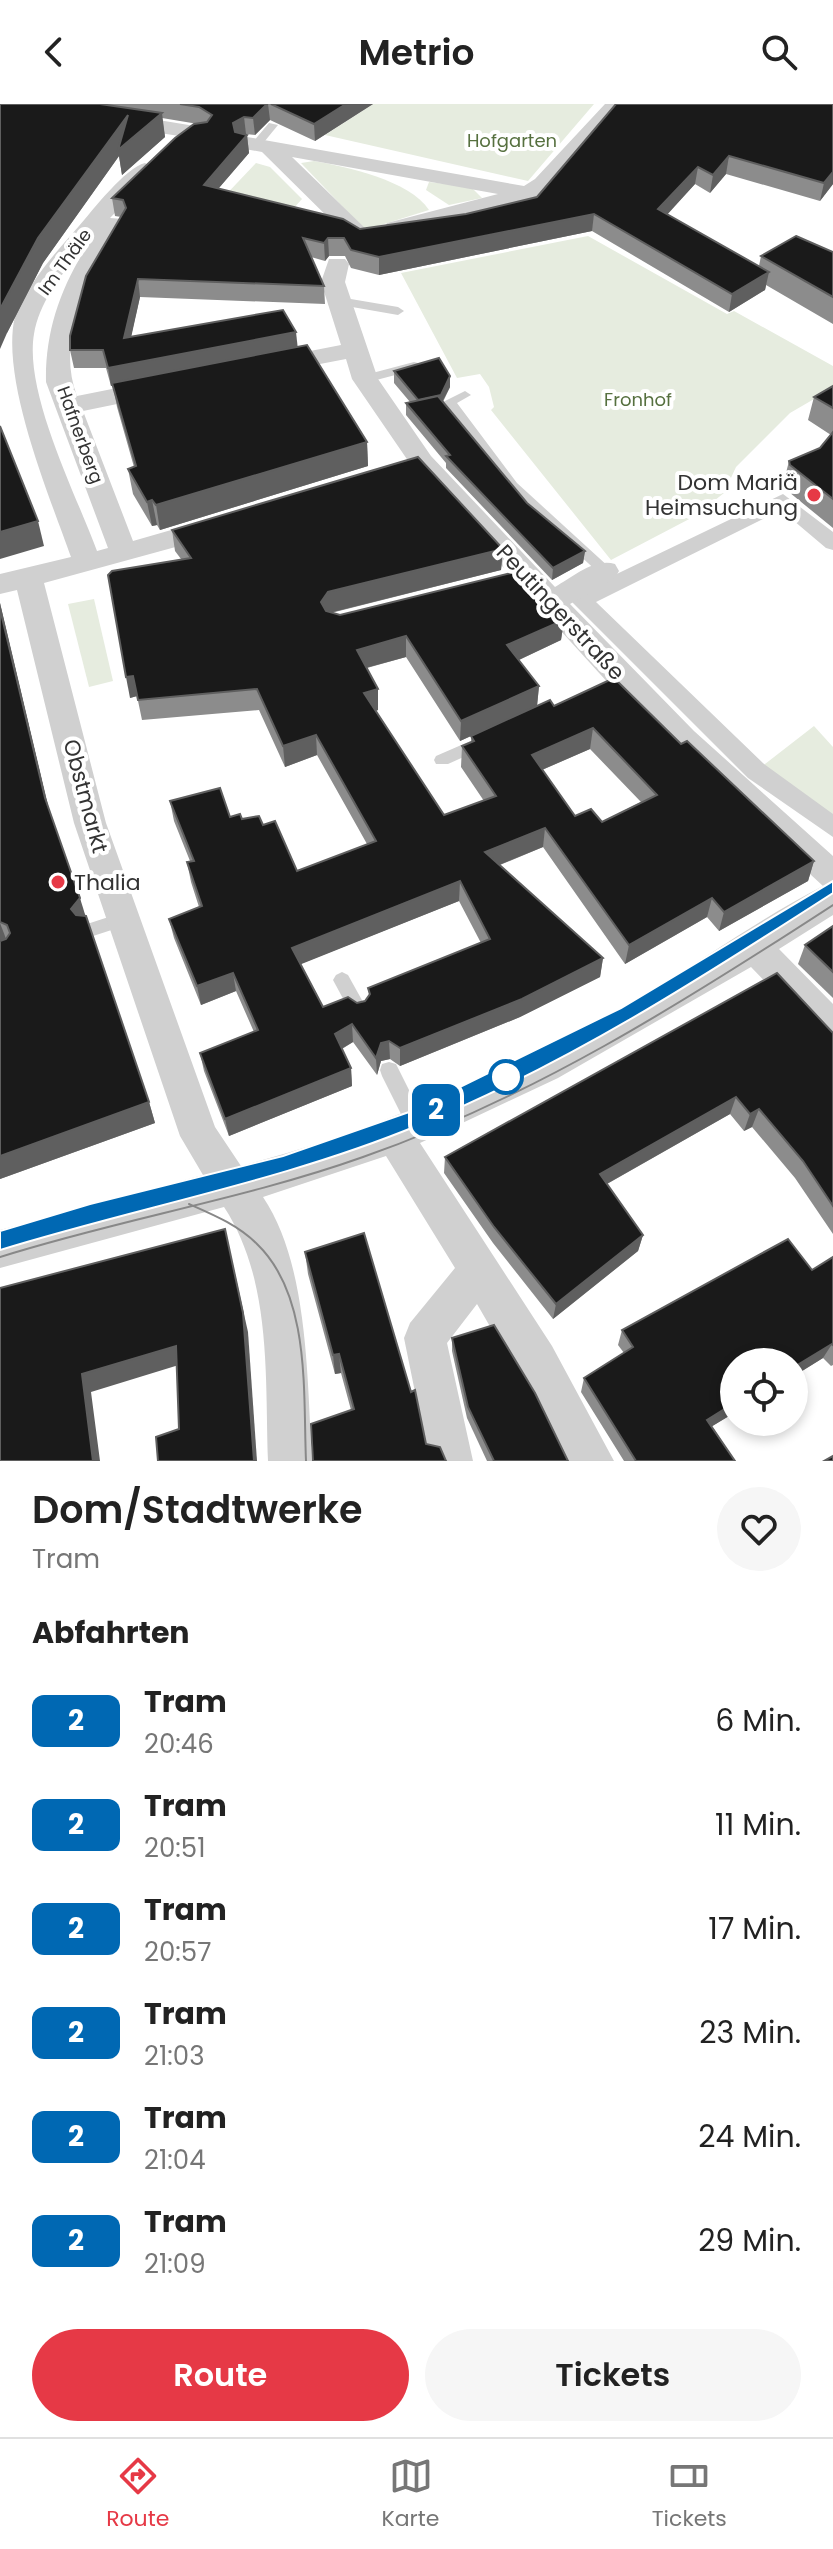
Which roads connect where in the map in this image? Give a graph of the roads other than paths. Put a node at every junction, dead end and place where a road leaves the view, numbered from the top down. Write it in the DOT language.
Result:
graph roads {
  1 [pos="39,104"];
  2 [pos="616,104"];
  3 [pos="273,125"];
  4 [pos="198,133"];
  5 [pos="258,145"];
  6 [pos="528,193"];
  7 [pos="337,264"];
  8 [pos="339,301"];
  9 [pos="398,311"];
  10 [pos="354,350"];
  11 [pos="415,365"];
  12 [pos="242,371"];
  13 [pos="365,379"];
  14 [pos="179,383"];
  15 [pos="465,395"];
  16 [pos="70,405"];
  17 [pos="239,519"];
  18 [pos="833,543"];
  19 [pos="124,554"];
  20 [pos="87,563"];
  21 [pos="605,571"];
  22 [pos="528,577"];
  23 [pos="14,580"];
  24 [pos="499,584"];
  25 [pos="551,602"];
  26 [pos="497,735"];
  27 [pos="442,760"];
  28 [pos="833,827"];
  29 [pos="833,876"];
  30 [pos="833,897"];
  31 [pos="124,919"];
  32 [pos="90,930"];
  33 [pos="754,947"];
  34 [pos="342,980"];
  35 [pos="359,1011"];
  36 [pos="833,1028"];
  37 [pos="389,1070"];
  38 [pos="406,1131"];
  39 [pos="231,1186"];
  40 [pos="0,1249"];
  41 [pos="480,1268"];
  42 [pos="436,1383"];
  43 [pos="290,1461"];
  44 [pos="451,1461"];
  45 [pos="472,1461"];
  46 [pos="592,1461"];
  1 -- 4 [label="street"];
  2 -- 6 [label="street"];
  3 -- 5 [label="lane"];
  4 -- 16 [label="street, Hafnerberg"];
  4 -- 20 [label="street, Im Thäle"];
  5 -- 6 [label="street"];
  5 -- 6 [label="street"];
  7 -- 8 [label="street, Peutingerstraße"];
  8 -- 9 [label="lane"];
  8 -- 10 [label="street, Peutingerstraße"];
  10 -- 12 [label="street"];
  10 -- 13 [label="street, Peutingerstraße"];
  11 -- 13 [label="lane"];
  13 -- 22 [label="street, Peutingerstraße"];
  14 -- 16 [label="street"];
  15 -- 21 [label="lane"];
  16 -- 19 [label="street, Hafnerberg"];
  17 -- 19 [label="street"];
  18 -- 28 [label="street"];
  19 -- 20 [label="street"];
  20 -- 23 [label="street"];
  21 -- 25 [label="street"];
  22 -- 24 [label="street"];
  22 -- 25 [label="street, Peutingerstraße"];
  23 -- 31 [label="street, Obstmarkt"];
  25 -- 29 [label="street, Peutingerstraße"];
  26 -- 27 [label="lane"];
  30 -- 33 [label="street"];
  31 -- 32 [label="lane"];
  31 -- 39 [label="street, Obstmarkt"];
  33 -- 36 [label="street"];
  33 -- 38 [label="street"];
  34 -- 35 [label="lane"];
  37 -- 38 [label="lane"];
  38 -- 39 [label="street"];
  38 -- 41 [label="street"];
  39 -- 40 [label="street"];
  39 -- 43 [label="street, Obstmarkt"];
  41 -- 42 [label="street"];
  41 -- 46 [label="street"];
  42 -- 44 [label="street"];
  42 -- 45 [label="street"];
}
